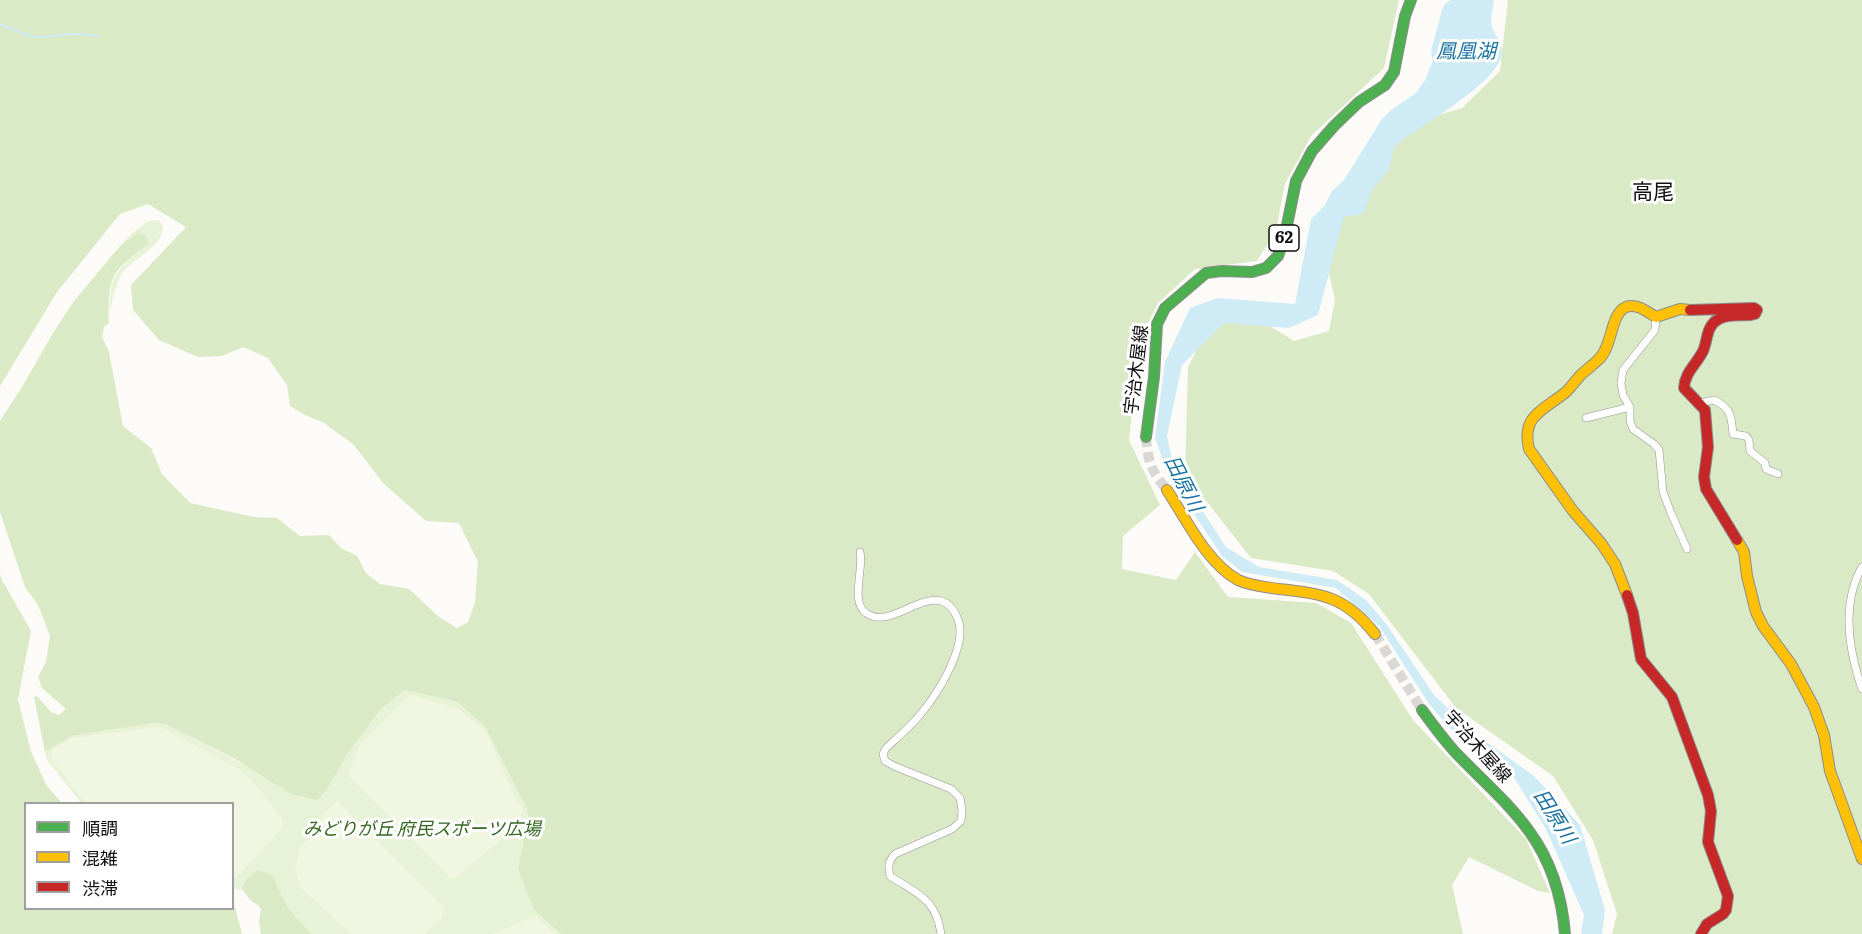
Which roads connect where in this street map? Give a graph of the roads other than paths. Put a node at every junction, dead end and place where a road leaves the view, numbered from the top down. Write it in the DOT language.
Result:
graph roads {
  1 [pos="1411,0"];
  2 [pos="1656,317"];
  3 [pos="1700,403"];
  4 [pos="1630,407"];
  5 [pos="1586,418"];
  6 [pos="1146,437"];
  7 [pos="1778,474"];
  8 [pos="1167,490"];
  9 [pos="1688,549"];
  10 [pos="860,552"];
  11 [pos="1862,567"];
  12 [pos="1375,634"];
  13 [pos="1862,689"];
  14 [pos="1422,710"];
  15 [pos="1862,859"];
  16 [pos="941,934"];
  17 [pos="1565,934"];
  18 [pos="1701,934"];
  1 -- 6 [label="street, 宇治木屋線 / 62"];
  2 -- 3 [label="street"];
  2 -- 4 [label="street"];
  2 -- 18 [label="street"];
  3 -- 7 [label="street"];
  3 -- 15 [label="street"];
  4 -- 5 [label="street"];
  4 -- 9 [label="street"];
  8 -- 12 [label="street"];
  10 -- 16 [label="street"];
  11 -- 13 [label="street"];
  14 -- 17 [label="street, 宇治木屋線"];
}
